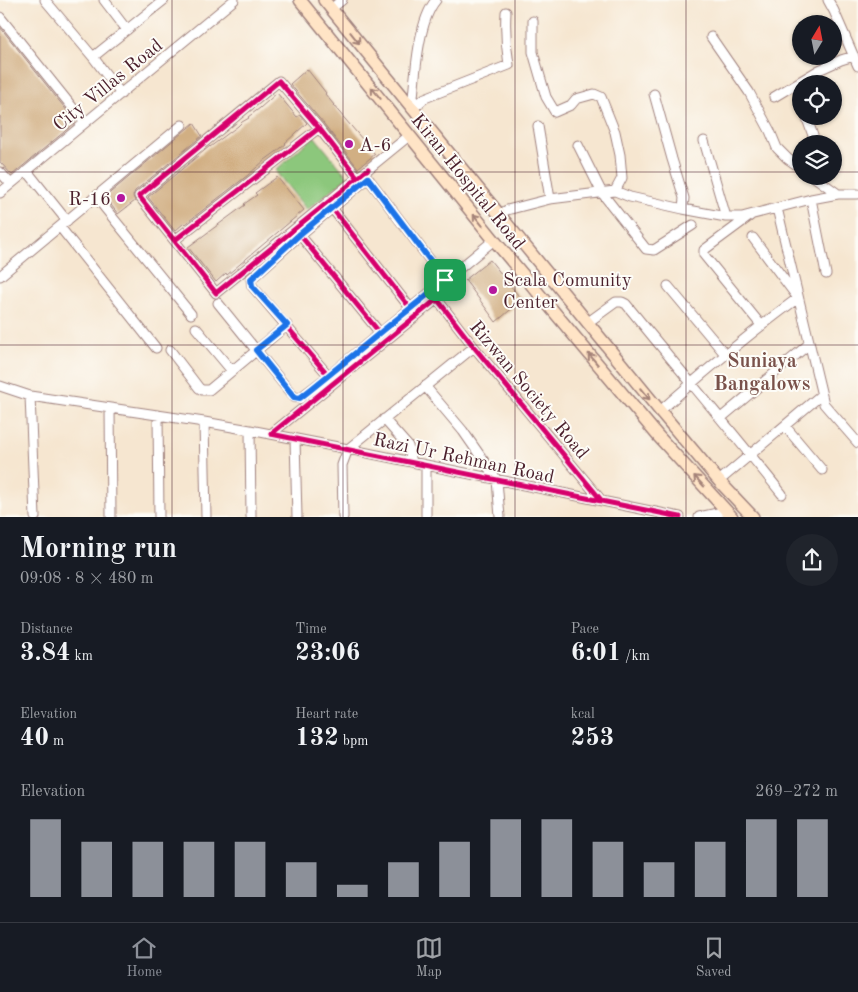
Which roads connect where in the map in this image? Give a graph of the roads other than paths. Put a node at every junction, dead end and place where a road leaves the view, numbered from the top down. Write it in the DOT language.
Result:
graph roads {
  1 [pos="45,0"];
  2 [pos="104,0"];
  3 [pos="300,0"];
  4 [pos="342,0"];
  5 [pos="436,0"];
  6 [pos="828,0"];
  7 [pos="162,1"];
  8 [pos="228,2"];
  9 [pos="327,4"];
  10 [pos="506,12"];
  11 [pos="0,17"];
  12 [pos="533,21"];
  13 [pos="127,30"];
  14 [pos="711,37"];
  15 [pos="854,56"];
  16 [pos="92,57"];
  17 [pos="858,66"];
  18 [pos="121,94"];
  19 [pos="654,94"];
  20 [pos="774,96"];
  21 [pos="412,109"];
  22 [pos="86,123"];
  23 [pos="182,126"];
  24 [pos="538,126"];
  25 [pos="318,128"];
  26 [pos="410,135"];
  27 [pos="704,141"];
  28 [pos="578,145"];
  29 [pos="792,162"];
  30 [pos="27,171"];
  31 [pos="0,172"];
  32 [pos="358,178"];
  33 [pos="11,184"];
  34 [pos="825,185"];
  35 [pos="615,191"];
  36 [pos="0,193"];
  37 [pos="602,193"];
  38 [pos="838,194"];
  39 [pos="858,194"];
  40 [pos="96,197"];
  41 [pos="550,199"];
  42 [pos="811,199"];
  43 [pos="332,208"];
  44 [pos="777,208"];
  45 [pos="683,209"];
  46 [pos="755,213"];
  47 [pos="499,215"];
  48 [pos="726,217"];
  49 [pos="64,224"];
  50 [pos="693,225"];
  51 [pos="300,234"];
  52 [pos="752,238"];
  53 [pos="175,240"];
  54 [pos="494,240"];
  55 [pos="826,274"];
  56 [pos="0,276"];
  57 [pos="445,280"];
  58 [pos="668,286"];
  59 [pos="798,298"];
  60 [pos="218,304"];
  61 [pos="411,309"];
  62 [pos="191,314"];
  63 [pos="587,323"];
  64 [pos="287,325"];
  65 [pos="761,325"];
  66 [pos="196,328"];
  67 [pos="380,333"];
  68 [pos="809,344"];
  69 [pos="474,347"];
  70 [pos="156,348"];
  71 [pos="170,350"];
  72 [pos="256,350"];
  73 [pos="725,354"];
  74 [pos="232,370"];
  75 [pos="330,376"];
  76 [pos="691,384"];
  77 [pos="0,386"];
  78 [pos="425,386"];
  79 [pos="822,395"];
  80 [pos="30,396"];
  81 [pos="110,408"];
  82 [pos="660,411"];
  83 [pos="158,415"];
  84 [pos="721,418"];
  85 [pos="384,419"];
  86 [pos="204,422"];
  87 [pos="671,425"];
  88 [pos="785,426"];
  89 [pos="250,430"];
  90 [pos="271,434"];
  91 [pos="658,436"];
  92 [pos="295,439"];
  93 [pos="858,442"];
  94 [pos="348,449"];
  95 [pos="750,455"];
  96 [pos="412,462"];
  97 [pos="426,465"];
  98 [pos="822,470"];
  99 [pos="497,480"];
  100 [pos="719,481"];
  101 [pos="782,494"];
  102 [pos="602,501"];
  103 [pos="729,514"];
  104 [pos="35,517"];
  105 [pos="111,517"];
  106 [pos="159,517"];
  107 [pos="206,517"];
  108 [pos="252,517"];
  109 [pos="297,517"];
  110 [pos="343,517"];
  111 [pos="426,517"];
  112 [pos="500,517"];
  113 [pos="680,517"];
  114 [pos="699,517"];
  115 [pos="753,517"];
  1 -- 16 [label="street"];
  2 -- 13 [label="street"];
  26 -- 3 [label="main road, Kiran Hospital Road, one-way"];
  4 -- 9 [label="street"];
  5 -- 21 [label="street"];
  6 -- 15 [label="street"];
  7 -- 13 [label="street"];
  8 -- 18 [label="street, City Villas Road"];
  9 -- 21 [label="main road, Kiran Hospital Road, one-way"];
  10 -- 21 [label="street"];
  11 -- 22 [label="street"];
  12 -- 35 [label="street"];
  13 -- 16 [label="street"];
  14 -- 29 [label="street"];
  15 -- 17 [label="street"];
  15 -- 20 [label="street"];
  16 -- 18 [label="street"];
  18 -- 22 [label="street, City Villas Road"];
  19 -- 45 [label="street"];
  21 -- 47 [label="main road, Kiran Hospital Road"];
  22 -- 30 [label="street, City Villas Road"];
  23 -- 40 [label="street"];
  24 -- 41 [label="street"];
  25 -- 32 [label="street"];
  25 -- 53 [label="street"];
  25 -- 53 [label="street"];
  26 -- 32 [label="street"];
  54 -- 26 [label="main road, Kiran Hospital Road, one-way"];
  27 -- 48 [label="street"];
  28 -- 37 [label="street"];
  30 -- 33 [label="street, City Villas Road"];
  30 -- 49 [label="street"];
  31 -- 33 [label="street"];
  32 -- 53 [label="street"];
  33 -- 36 [label="street, City Villas Road"];
  34 -- 38 [label="street"];
  35 -- 37 [label="street"];
  35 -- 45 [label="street"];
  37 -- 41 [label="street"];
  37 -- 50 [label="street"];
  38 -- 39 [label="street"];
  38 -- 42 [label="street"];
  40 -- 49 [label="street"];
  40 -- 62 [label="street"];
  41 -- 47 [label="street"];
  42 -- 44 [label="street"];
  42 -- 55 [label="street"];
  43 -- 51 [label="street"];
  43 -- 57 [label="street"];
  43 -- 61 [label="street"];
  44 -- 46 [label="street"];
  44 -- 59 [label="street"];
  45 -- 48 [label="street"];
  46 -- 48 [label="street"];
  46 -- 65 [label="street"];
  47 -- 63 [label="main road, Kiran Hospital Road"];
  49 -- 56 [label="street"];
  49 -- 70 [label="street"];
  51 -- 64 [label="street"];
  51 -- 67 [label="street"];
  52 -- 59 [label="street"];
  54 -- 57 [label="street"];
  91 -- 54 [label="main road, Kiran Hospital Road, one-way"];
  57 -- 61 [label="street"];
  58 -- 73 [label="street"];
  59 -- 65 [label="street"];
  59 -- 68 [label="street"];
  60 -- 72 [label="street"];
  61 -- 67 [label="street"];
  63 -- 76 [label="street"];
  63 -- 82 [label="main road, Kiran Hospital Road, one-way"];
  64 -- 72 [label="street"];
  64 -- 75 [label="street"];
  65 -- 73 [label="street"];
  66 -- 74 [label="street"];
  67 -- 75 [label="street"];
  68 -- 79 [label="street"];
  68 -- 84 [label="street"];
  69 -- 78 [label="street"];
  69 -- 90 [label="street, Rizwan Society Road"];
  69 -- 102 [label="street, Rizwan Society Road"];
  71 -- 74 [label="street"];
  72 -- 74 [label="street"];
  72 -- 75 [label="street"];
  73 -- 76 [label="street"];
  76 -- 82 [label="street"];
  76 -- 84 [label="street"];
  77 -- 80 [label="street, Razi Ur Rehman Road"];
  78 -- 85 [label="street"];
  78 -- 99 [label="street"];
  79 -- 88 [label="street"];
  79 -- 93 [label="street"];
  80 -- 81 [label="street, Razi Ur Rehman Road"];
  80 -- 104 [label="street"];
  81 -- 83 [label="street, Razi Ur Rehman Road"];
  81 -- 105 [label="street"];
  82 -- 87 [label="main road, Kiran Hospital Road"];
  83 -- 86 [label="street, Razi Ur Rehman Road"];
  83 -- 106 [label="street"];
  84 -- 95 [label="street"];
  85 -- 94 [label="street"];
  85 -- 96 [label="street"];
  86 -- 89 [label="street, Razi Ur Rehman Road"];
  86 -- 107 [label="street"];
  87 -- 91 [label="main road"];
  87 -- 100 [label="main road, Kiran Hospital Road"];
  88 -- 95 [label="street"];
  88 -- 98 [label="street"];
  89 -- 90 [label="street, Razi Ur Rehman Road"];
  89 -- 108 [label="street"];
  90 -- 92 [label="street, Razi Ur Rehman Road"];
  103 -- 91 [label="main road, Kiran Hospital Road, one-way"];
  92 -- 94 [label="street, Razi Ur Rehman Road"];
  92 -- 109 [label="street"];
  94 -- 96 [label="street, Razi Ur Rehman Road"];
  94 -- 110 [label="street"];
  95 -- 100 [label="street"];
  95 -- 101 [label="street"];
  96 -- 97 [label="street, Razi Ur Rehman Road"];
  97 -- 99 [label="street, Razi Ur Rehman Road"];
  97 -- 111 [label="street"];
  99 -- 102 [label="street, Razi Ur Rehman Road"];
  99 -- 112 [label="street"];
  100 -- 115 [label="main road, Kiran Hospital Road"];
  102 -- 113 [label="street, Razi Ur Rehman Road"];
  103 -- 114 [label="street"];
}
